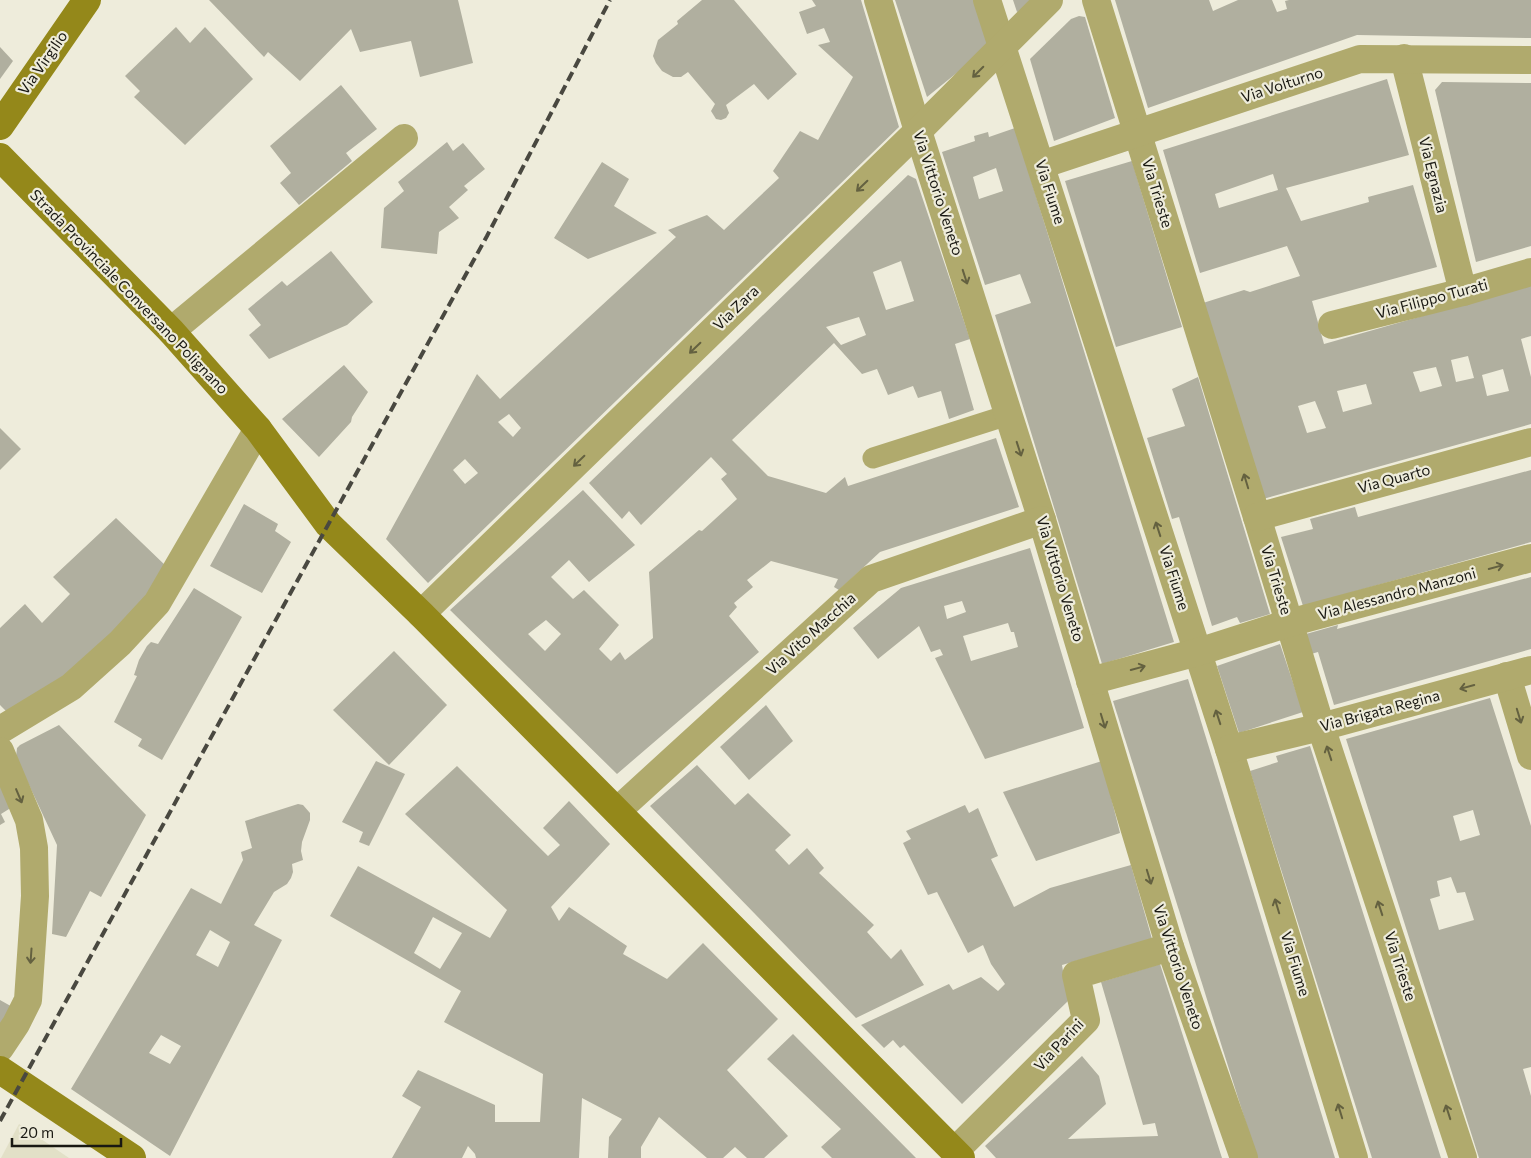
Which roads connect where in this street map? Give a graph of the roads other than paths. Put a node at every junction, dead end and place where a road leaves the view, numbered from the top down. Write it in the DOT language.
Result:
graph roads {
  1 [pos="86,0"];
  2 [pos="878,0"];
  3 [pos="987,0"];
  4 [pos="1049,0"];
  5 [pos="1096,0"];
  6 [pos="1002,48"];
  7 [pos="1404,58"];
  8 [pos="1531,60"];
  9 [pos="0,126"];
  10 [pos="918,131"];
  11 [pos="1138,133"];
  12 [pos="404,138"];
  13 [pos="0,157"];
  14 [pos="1041,165"];
  15 [pos="1531,272"];
  16 [pos="1463,292"];
  17 [pos="1332,325"];
  18 [pos="171,331"];
  19 [pos="1008,415"];
  20 [pos="258,429"];
  21 [pos="1531,442"];
  22 [pos="873,458"];
  23 [pos="1257,517"];
  24 [pos="1042,520"];
  25 [pos="1531,558"];
  26 [pos="421,614"];
  27 [pos="1289,623"];
  28 [pos="1198,652"];
  29 [pos="1519,673"];
  30 [pos="1090,681"];
  31 [pos="1321,728"];
  32 [pos="0,730"];
  33 [pos="1229,749"];
  34 [pos="0,751"];
  35 [pos="1531,756"];
  36 [pos="617,811"];
  37 [pos="1170,948"];
  38 [pos="0,1048"];
  39 [pos="0,1070"];
  40 [pos="958,1155"];
  41 [pos="132,1158"];
  42 [pos="1244,1158"];
  43 [pos="1354,1158"];
  44 [pos="1463,1158"];
  1 -- 9 [label="main road, Via Virgilio"];
  2 -- 10 [label="street, Via Vittorio Veneto"];
  3 -- 6 [label="street, Via Fiume"];
  4 -- 6 [label="street, Via Zara"];
  5 -- 11 [label="street, Via Trieste"];
  6 -- 10 [label="street, Via Zara, one-way"];
  6 -- 14 [label="street, Via Fiume"];
  7 -- 8 [label="street, Via Volturno"];
  7 -- 11 [label="street, Via Volturno"];
  7 -- 16 [label="street, Via Egnazia"];
  10 -- 19 [label="street, Via Vittorio Veneto, one-way"];
  10 -- 26 [label="street, Via Zara, one-way"];
  11 -- 14 [label="street, Via Volturno"];
  23 -- 11 [label="street, Via Trieste, one-way"];
  12 -- 18 [label="street"];
  13 -- 18 [label="main road, Strada Provinciale Conversano Polignano"];
  28 -- 14 [label="street, Via Fiume, one-way"];
  15 -- 16 [label="street, Via Filippo Turati"];
  16 -- 17 [label="street, Via Filippo Turati"];
  18 -- 20 [label="main road, Strada Provinciale Conversano Polignano"];
  19 -- 22 [label="lane"];
  19 -- 24 [label="street, Via Vittorio Veneto, one-way"];
  20 -- 26 [label="main road, Strada Provinciale Conversano Polignano"];
  20 -- 32 [label="street"];
  21 -- 23 [label="street, Via Quarto"];
  23 -- 27 [label="street, Via Trieste"];
  24 -- 30 [label="street, Via Vittorio Veneto"];
  24 -- 36 [label="street, Via Vito Macchia"];
  27 -- 25 [label="street, Via Alessandro Manzoni, one-way"];
  26 -- 36 [label="main road, Strada Provinciale Conversano Polignano"];
  27 -- 28 [label="street, Via Alessandro Manzoni"];
  27 -- 31 [label="street, Via Trieste"];
  30 -- 28 [label="street, Via Alessandro Manzoni, one-way"];
  33 -- 28 [label="street, Via Fiume, one-way"];
  29 -- 31 [label="street, Via Brigata Regina, one-way"];
  29 -- 35 [label="street, one-way"];
  30 -- 37 [label="street, Via Vittorio Veneto, one-way"];
  31 -- 33 [label="street, Via Brigata Regina"];
  44 -- 31 [label="street, Via Trieste, one-way"];
  43 -- 33 [label="street, Via Fiume, one-way"];
  34 -- 38 [label="street, one-way"];
  36 -- 40 [label="main road, Strada Provinciale Conversano Polignano"];
  37 -- 40 [label="street, Via Parini"];
  37 -- 42 [label="street, Via Vittorio Veneto"];
  39 -- 41 [label="main road"];
}
